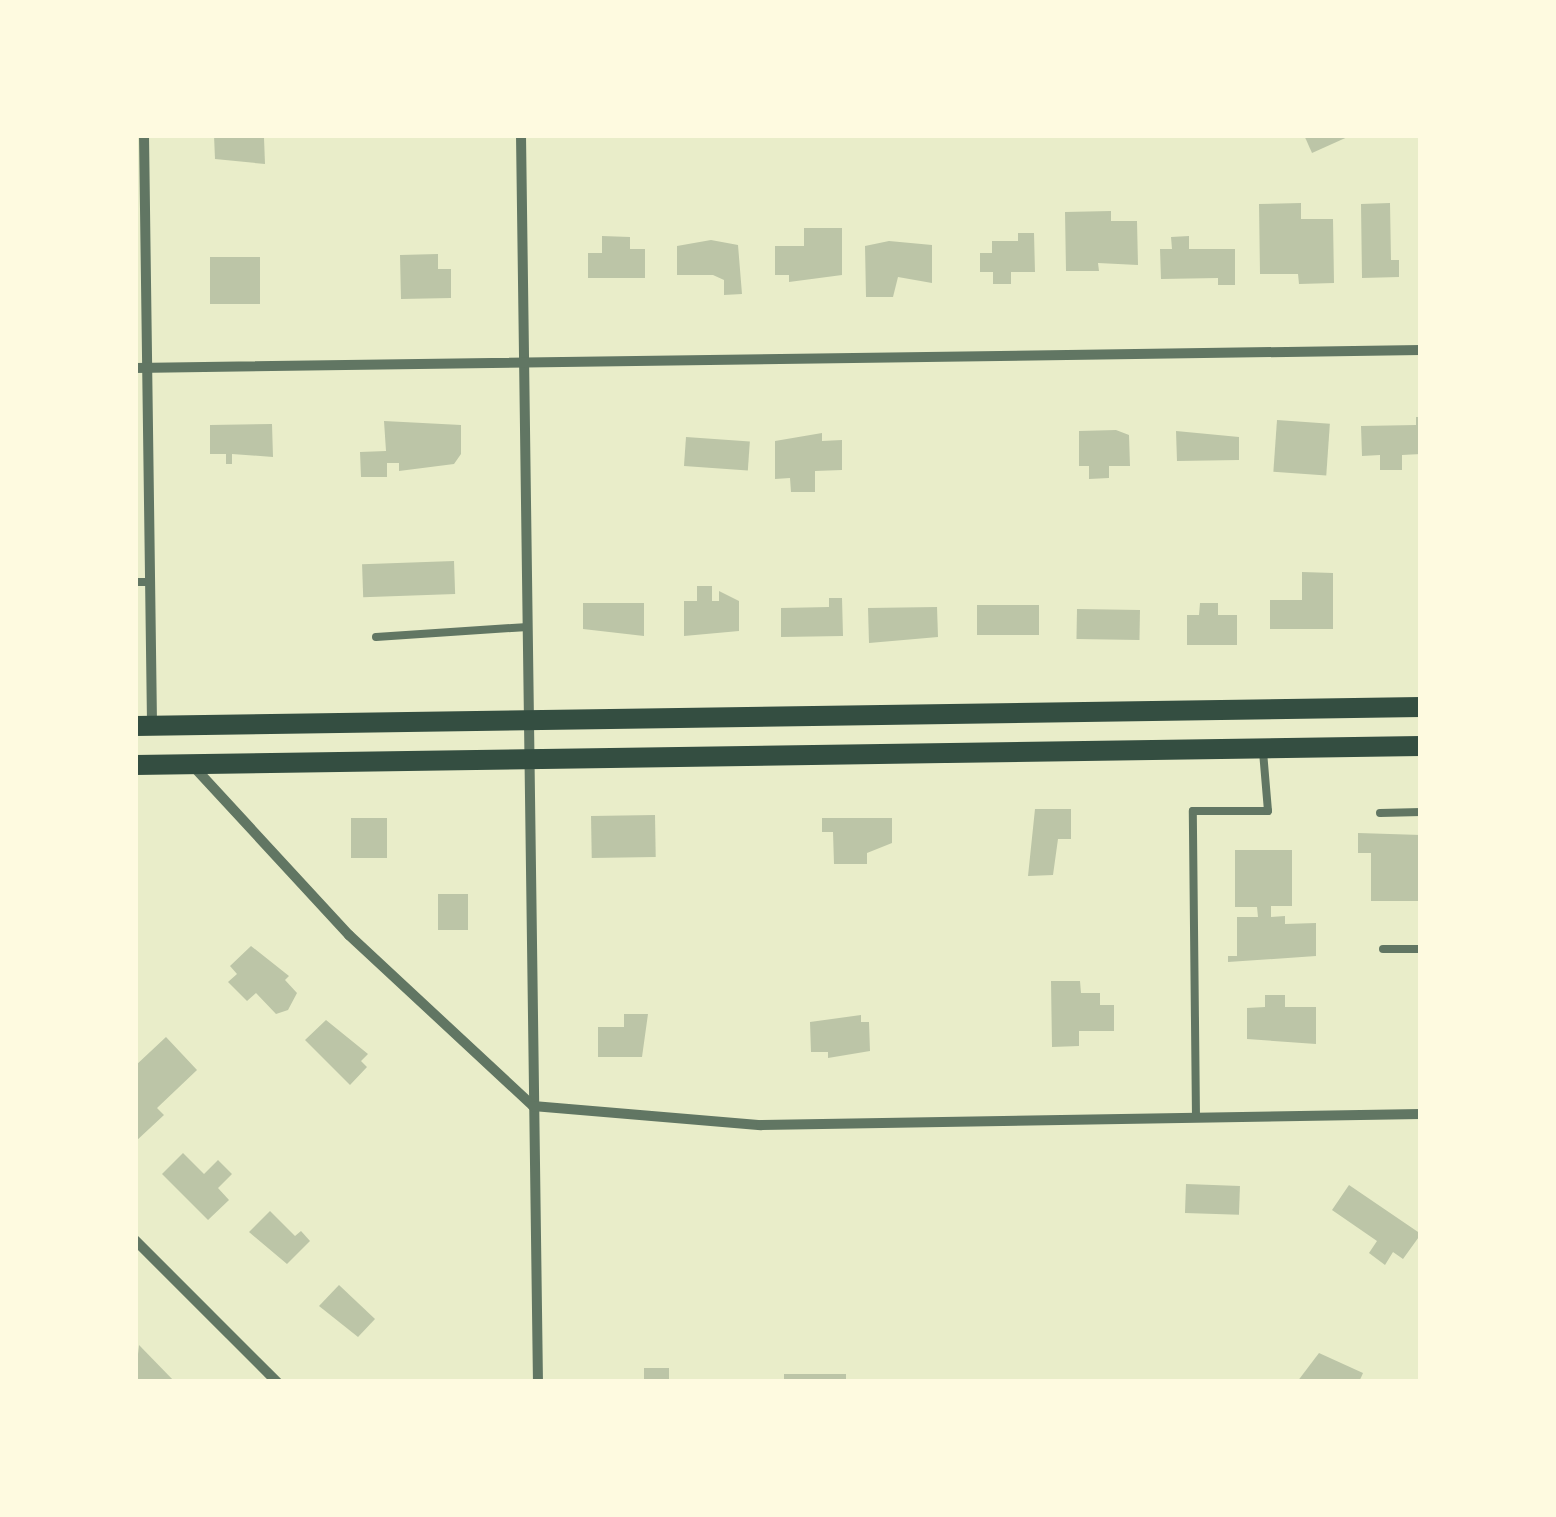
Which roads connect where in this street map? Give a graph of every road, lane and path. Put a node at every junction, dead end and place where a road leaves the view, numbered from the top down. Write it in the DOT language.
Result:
graph roads {
  1 [pos="144,135"];
  2 [pos="520,135"];
  3 [pos="1421,350"];
  4 [pos="524,363"];
  5 [pos="141,368"];
  6 [pos="135,582"];
  7 [pos="150,582"];
  8 [pos="528,628"];
  9 [pos="376,637"];
  10 [pos="1421,708"];
  11 [pos="529,718"];
  12 [pos="144,726"];
  13 [pos="1421,746"];
  14 [pos="1263,750"];
  15 [pos="529,759"];
  16 [pos="135,765"];
  17 [pos="192,765"];
  18 [pos="1421,812"];
  19 [pos="1380,813"];
  20 [pos="1383,949"];
  21 [pos="1421,949"];
  22 [pos="533,1106"];
  23 [pos="1421,1114"];
  24 [pos="1196,1118"];
  25 [pos="135,1240"];
  26 [pos="277,1382"];
  27 [pos="538,1382"];
  1 -- 5 [label="street"];
  2 -- 4 [label="street"];
  3 -- 4 [label="street"];
  4 -- 5 [label="street"];
  4 -- 8 [label="street"];
  5 -- 7 [label="street"];
  6 -- 7 [label="lane"];
  7 -- 12 [label="street"];
  8 -- 9 [label="lane"];
  8 -- 11 [label="street"];
  10 -- 11 [label="main road"];
  11 -- 12 [label="main road"];
  11 -- 15 [label="street"];
  13 -- 14 [label="main road"];
  14 -- 15 [label="main road"];
  14 -- 24 [label="lane"];
  15 -- 17 [label="main road"];
  15 -- 22 [label="street"];
  16 -- 17 [label="main road"];
  17 -- 22 [label="street"];
  18 -- 19 [label="lane"];
  20 -- 21 [label="lane"];
  22 -- 24 [label="street"];
  22 -- 27 [label="street"];
  23 -- 24 [label="street"];
  25 -- 26 [label="street"];
}
